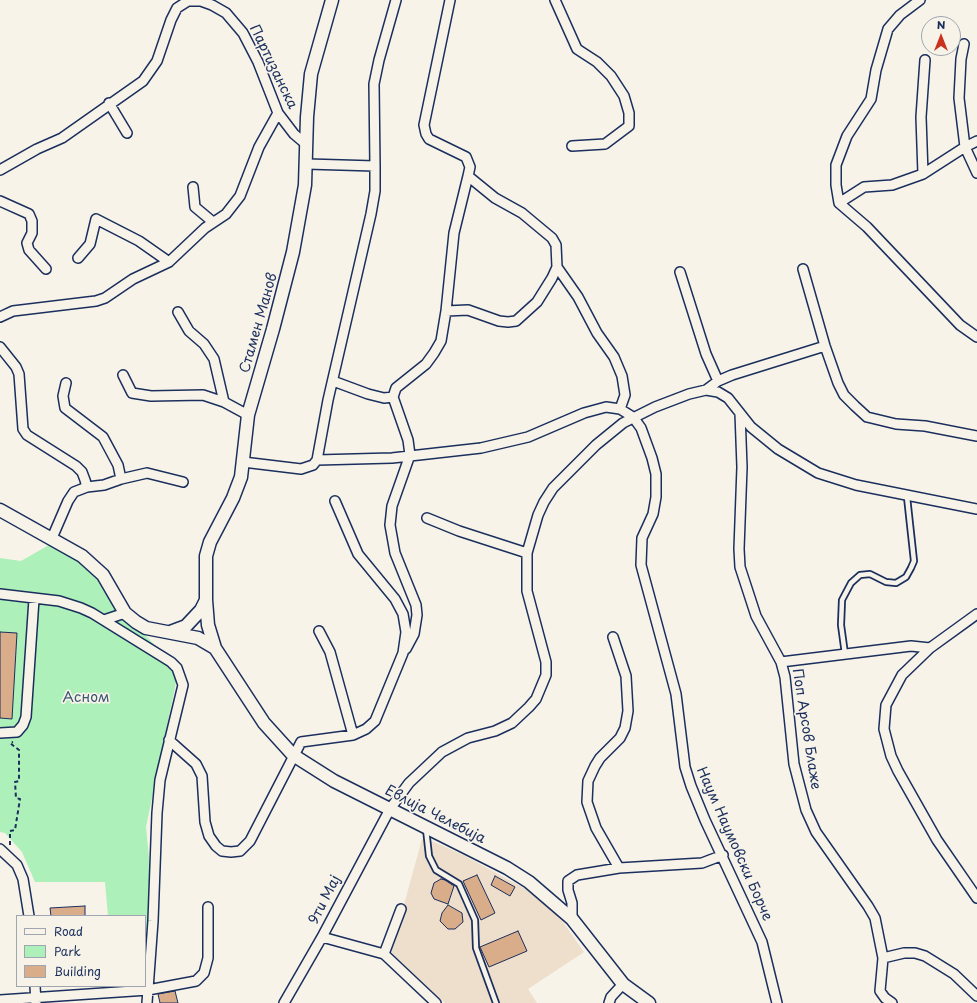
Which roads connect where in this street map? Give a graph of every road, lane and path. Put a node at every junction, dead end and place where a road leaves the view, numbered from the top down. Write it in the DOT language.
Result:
graph roads {
  1 [pos="332,0"];
  2 [pos="396,0"];
  3 [pos="450,0"];
  4 [pos="554,0"];
  5 [pos="920,0"];
  6 [pos="188,1"];
  7 [pos="964,44"];
  8 [pos="925,60"];
  9 [pos="109,103"];
  10 [pos="278,113"];
  11 [pos="126,133"];
  12 [pos="977,141"];
  13 [pos="307,145"];
  14 [pos="572,146"];
  15 [pos="965,146"];
  16 [pos="307,164"];
  17 [pos="375,166"];
  18 [pos="0,170"];
  19 [pos="977,173"];
  20 [pos="923,174"];
  21 [pos="468,176"];
  22 [pos="193,187"];
  23 [pos="0,201"];
  24 [pos="839,202"];
  25 [pos="213,222"];
  26 [pos="78,258"];
  27 [pos="169,262"];
  28 [pos="557,267"];
  29 [pos="46,269"];
  30 [pos="803,270"];
  31 [pos="680,272"];
  32 [pos="446,311"];
  33 [pos="178,312"];
  34 [pos="0,317"];
  35 [pos="977,337"];
  36 [pos="0,346"];
  37 [pos="825,346"];
  38 [pos="123,375"];
  39 [pos="333,381"];
  40 [pos="718,381"];
  41 [pos="66,383"];
  42 [pos="706,390"];
  43 [pos="393,397"];
  44 [pos="224,402"];
  45 [pos="620,409"];
  46 [pos="740,413"];
  47 [pos="248,416"];
  48 [pos="633,417"];
  49 [pos="977,436"];
  50 [pos="410,456"];
  51 [pos="317,460"];
  52 [pos="243,462"];
  53 [pos="121,479"];
  54 [pos="183,482"];
  55 [pos="87,487"];
  56 [pos="907,496"];
  57 [pos="335,501"];
  58 [pos="977,509"];
  59 [pos="0,510"];
  60 [pos="427,518"];
  61 [pos="52,538"];
  62 [pos="527,553"];
  63 [pos="0,594"];
  64 [pos="34,599"];
  65 [pos="206,600"];
  66 [pos="126,613"];
  67 [pos="977,614"];
  68 [pos="104,620"];
  69 [pos="319,631"];
  70 [pos="170,632"];
  71 [pos="613,637"];
  72 [pos="215,648"];
  73 [pos="930,648"];
  74 [pos="403,653"];
  75 [pos="845,654"];
  76 [pos="781,662"];
  77 [pos="17,732"];
  78 [pos="0,733"];
  79 [pos="353,735"];
  80 [pos="169,740"];
  81 [pos="293,755"];
  82 [pos="390,809"];
  83 [pos="425,826"];
  84 [pos="0,849"];
  85 [pos="723,855"];
  86 [pos="9,857"];
  87 [pos="619,868"];
  88 [pos="977,898"];
  89 [pos="208,906"];
  90 [pos="401,909"];
  91 [pos="29,915"];
  92 [pos="572,918"];
  93 [pos="322,937"];
  94 [pos="384,954"];
  95 [pos="883,958"];
  96 [pos="623,984"];
  97 [pos="35,987"];
  98 [pos="148,990"];
  99 [pos="977,996"];
  100 [pos="0,1000"];
  101 [pos="36,1001"];
  102 [pos="147,1003"];
  103 [pos="284,1003"];
  104 [pos="436,1003"];
  105 [pos="496,1003"];
  106 [pos="608,1003"];
  107 [pos="650,1003"];
  108 [pos="777,1003"];
  109 [pos="892,1003"];
  1 -- 13 [label="street, Стамен Манов"];
  2 -- 17 [label="street"];
  3 -- 21 [label="street"];
  4 -- 14 [label="street"];
  5 -- 24 [label="street"];
  6 -- 9 [label="street"];
  6 -- 10 [label="street, Партизанска"];
  7 -- 15 [label="street"];
  8 -- 20 [label="street"];
  9 -- 11 [label="street"];
  9 -- 18 [label="street"];
  10 -- 13 [label="street, Партизанска"];
  10 -- 25 [label="street"];
  12 -- 15 [label="street"];
  13 -- 16 [label="street, Стамен Манов"];
  15 -- 19 [label="street"];
  15 -- 20 [label="street"];
  16 -- 17 [label="street"];
  16 -- 47 [label="street, Стамен Манов"];
  17 -- 39 [label="street"];
  20 -- 24 [label="street"];
  21 -- 28 [label="street"];
  21 -- 32 [label="street"];
  22 -- 25 [label="street"];
  23 -- 29 [label="street"];
  24 -- 35 [label="street"];
  25 -- 27 [label="street"];
  26 -- 27 [label="street"];
  27 -- 34 [label="street"];
  28 -- 32 [label="street"];
  28 -- 45 [label="street"];
  30 -- 37 [label="street"];
  31 -- 40 [label="street"];
  32 -- 43 [label="street"];
  33 -- 44 [label="street"];
  36 -- 55 [label="street"];
  37 -- 40 [label="street"];
  37 -- 49 [label="street"];
  38 -- 44 [label="street"];
  39 -- 43 [label="street"];
  39 -- 51 [label="street"];
  40 -- 42 [label="street"];
  41 -- 53 [label="street"];
  42 -- 46 [label="street"];
  42 -- 48 [label="street, 9ти Мај"];
  43 -- 50 [label="street"];
  44 -- 47 [label="street"];
  45 -- 48 [label="street"];
  45 -- 50 [label="street"];
  46 -- 56 [label="street"];
  46 -- 76 [label="street, Поп Арсов Блаже"];
  47 -- 52 [label="street, Стамен Манов"];
  48 -- 62 [label="street, 9ти Мај"];
  48 -- 85 [label="street, Наум Наумовски Борче"];
  50 -- 51 [label="street"];
  50 -- 74 [label="street"];
  51 -- 52 [label="street"];
  52 -- 65 [label="street, Стамен Манов"];
  53 -- 54 [label="street"];
  53 -- 55 [label="street"];
  55 -- 61 [label="street"];
  56 -- 58 [label="street"];
  56 -- 75 [label="lane"];
  57 -- 74 [label="street"];
  59 -- 61 [label="street"];
  60 -- 62 [label="street"];
  61 -- 66 [label="street"];
  62 -- 82 [label="street, 9ти Мај"];
  63 -- 64 [label="street"];
  64 -- 68 [label="street"];
  64 -- 77 [label="street"];
  65 -- 70 [label="street"];
  65 -- 72 [label="street, Стамен Манов"];
  66 -- 68 [label="street"];
  66 -- 70 [label="street"];
  67 -- 73 [label="street"];
  68 -- 80 [label="street"];
  69 -- 79 [label="street"];
  70 -- 72 [label="street"];
  71 -- 87 [label="street"];
  72 -- 81 [label="street, Евлија Челебија"];
  73 -- 75 [label="street"];
  73 -- 88 [label="street"];
  74 -- 79 [label="street"];
  75 -- 76 [label="street"];
  76 -- 95 [label="street, Поп Арсов Блаже"];
  77 -- 78 [label="street"];
  77 -- 86 [label="path"];
  79 -- 81 [label="street"];
  80 -- 81 [label="street"];
  80 -- 98 [label="street"];
  81 -- 82 [label="street, Евлија Челебија"];
  82 -- 83 [label="street, Евлија Челебија"];
  82 -- 93 [label="street, 9ти Мај"];
  83 -- 92 [label="street, Евлија Челебија"];
  83 -- 105 [label="lane"];
  84 -- 86 [label="street"];
  85 -- 87 [label="street"];
  85 -- 108 [label="street, Наум Наумовски Борче"];
  86 -- 91 [label="street"];
  87 -- 92 [label="street"];
  89 -- 98 [label="street"];
  90 -- 94 [label="street"];
  92 -- 96 [label="street, Евлија Челебија"];
  93 -- 94 [label="street"];
  93 -- 103 [label="street, 9ти Мај"];
  94 -- 104 [label="street"];
  95 -- 99 [label="street"];
  95 -- 109 [label="street, Поп Арсов Блаже"];
  96 -- 106 [label="street"];
  96 -- 107 [label="street, Евлија Челебија"];
  97 -- 101 [label="street"];
  98 -- 101 [label="street"];
  98 -- 102 [label="street"];
  100 -- 101 [label="street"];
}
